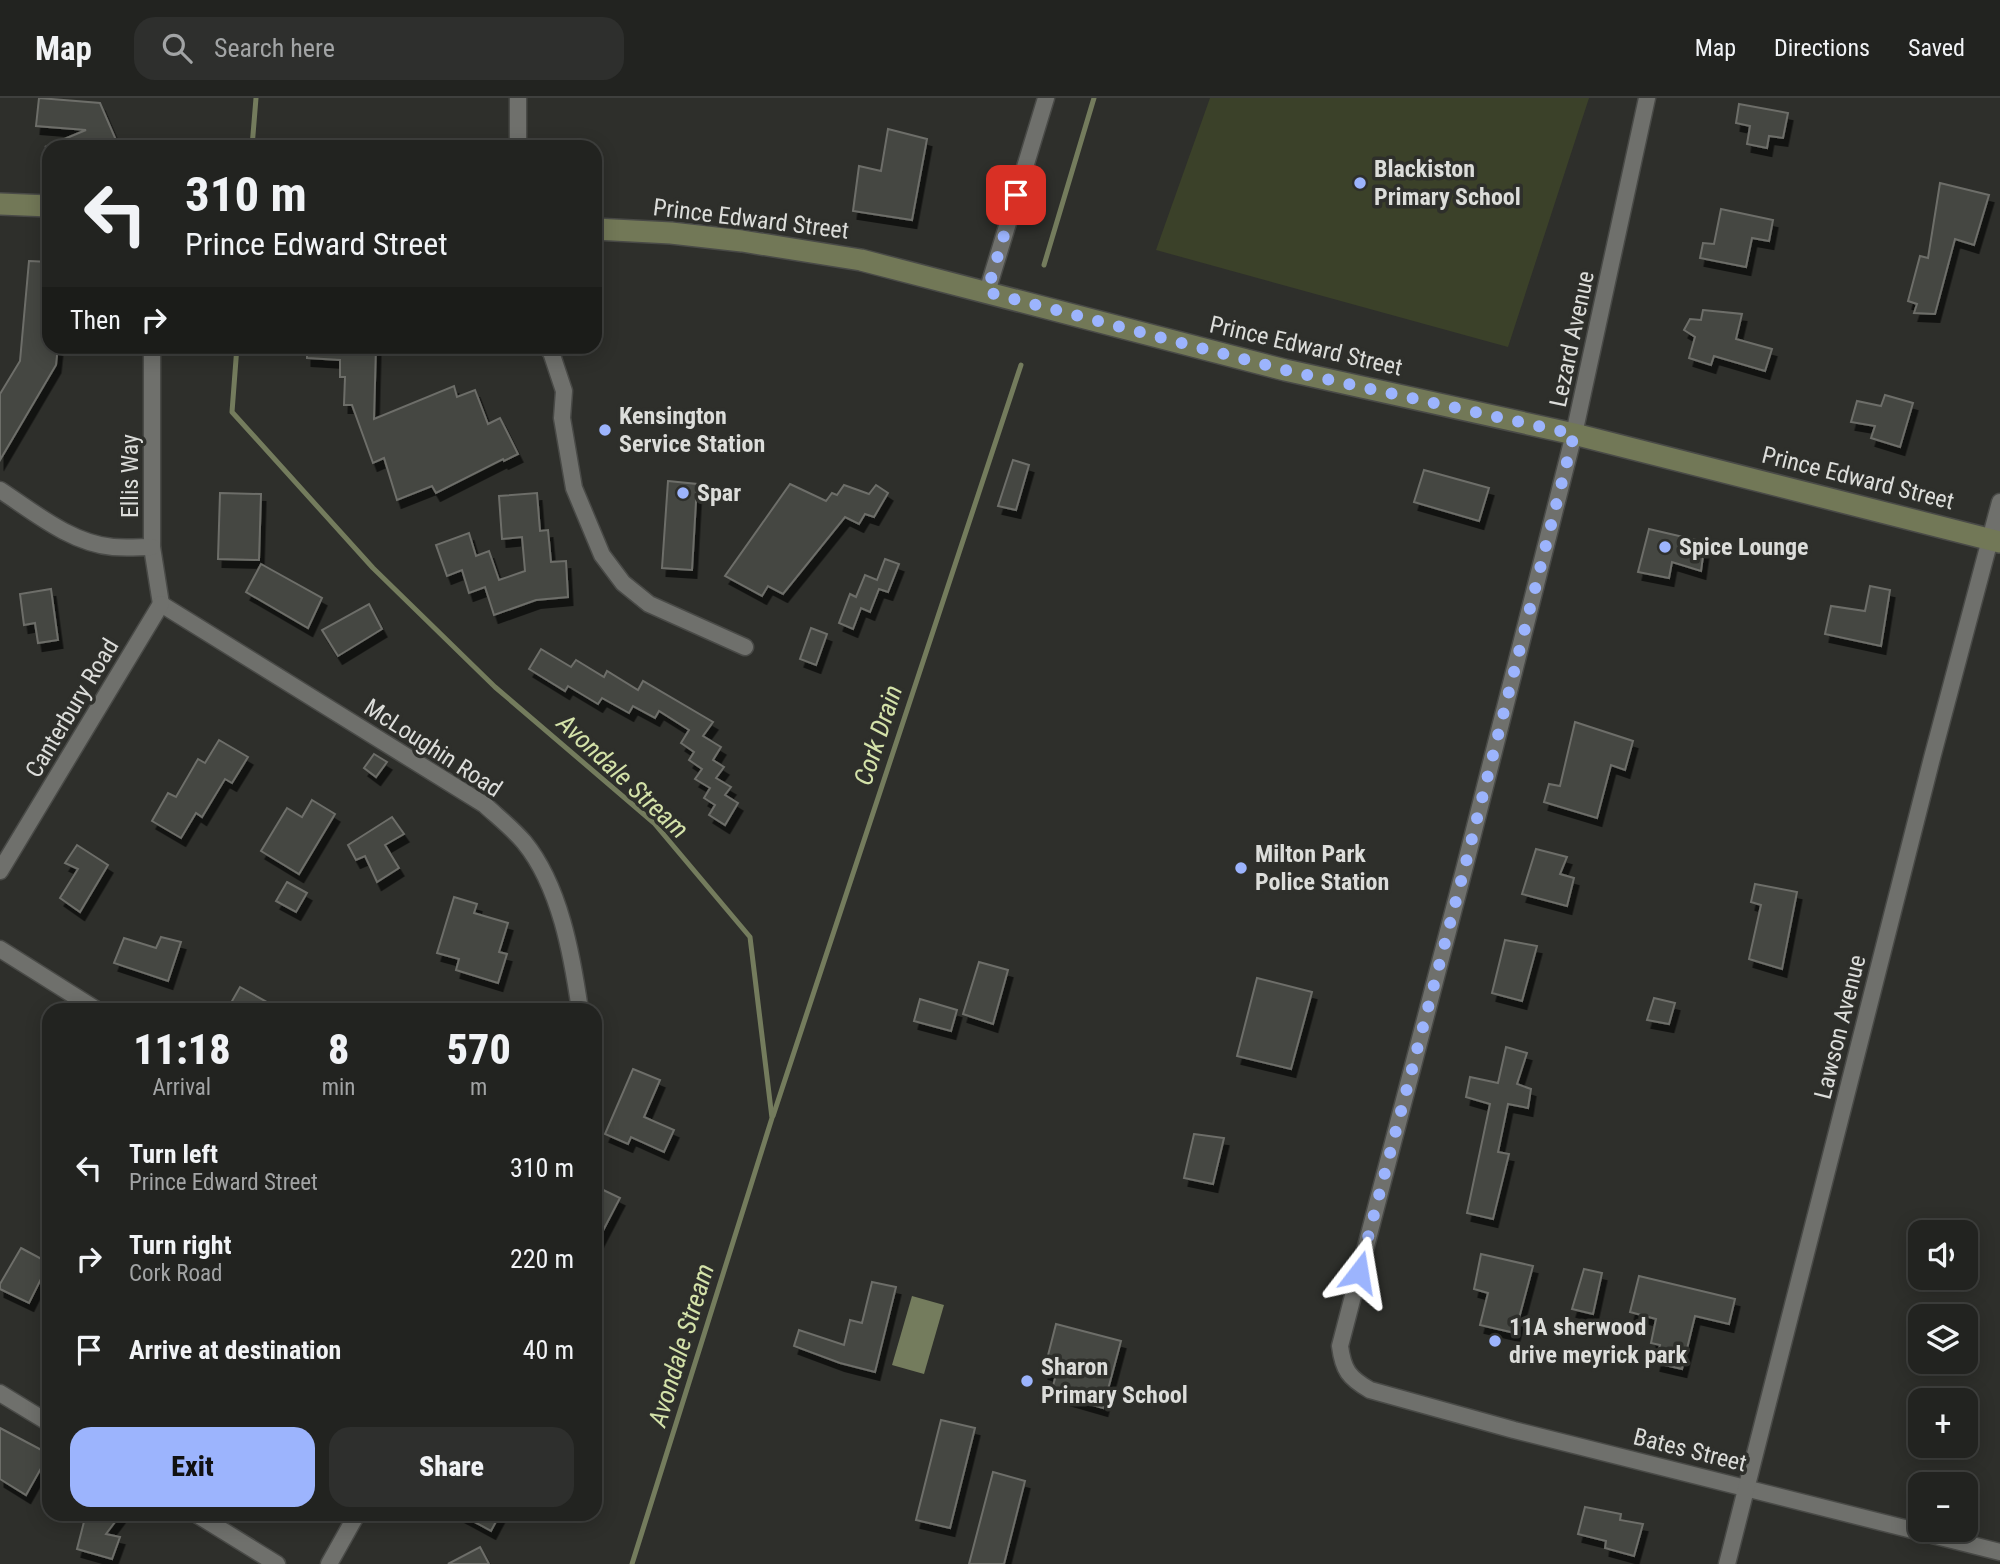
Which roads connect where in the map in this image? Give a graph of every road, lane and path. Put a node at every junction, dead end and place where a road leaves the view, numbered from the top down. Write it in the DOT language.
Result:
graph roads {
  1 [pos="517,98"];
  2 [pos="1046,98"];
  3 [pos="1647,98"];
  4 [pos="517,140"];
  5 [pos="0,204"];
  6 [pos="42,206"];
  7 [pos="602,229"];
  8 [pos="987,292"];
  9 [pos="152,354"];
  10 [pos="552,354"];
  11 [pos="1574,434"];
  12 [pos="0,490"];
  13 [pos="2000,502"];
  14 [pos="1996,541"];
  15 [pos="152,547"];
  16 [pos="161,604"];
  17 [pos="745,647"];
  18 [pos="0,871"];
  19 [pos="0,949"];
  20 [pos="86,1003"];
  21 [pos="579,1003"];
  22 [pos="1370,1390"];
  23 [pos="0,1393"];
  24 [pos="42,1419"];
  25 [pos="1747,1488"];
  26 [pos="207,1521"];
  27 [pos="353,1521"];
  28 [pos="2000,1552"];
  29 [pos="277,1564"];
  30 [pos="329,1564"];
  31 [pos="1727,1564"];
  1 -- 4 [label="street"];
  2 -- 8 [label="street"];
  3 -- 11 [label="street, Lezard Avenue"];
  5 -- 6 [label="main road"];
  7 -- 8 [label="main road, Prince Edward Street"];
  8 -- 11 [label="main road, Prince Edward Street"];
  9 -- 15 [label="street, Ellis Way"];
  10 -- 17 [label="street"];
  11 -- 14 [label="main road, Prince Edward Street"];
  11 -- 22 [label="street, Lezard Avenue"];
  12 -- 15 [label="street"];
  13 -- 14 [label="street, Lawson Avenue"];
  14 -- 25 [label="street, Lawson Avenue"];
  15 -- 16 [label="street, Ellis Way"];
  16 -- 18 [label="street, Canterbury Road"];
  16 -- 21 [label="street, McLoughin Road"];
  19 -- 20 [label="street"];
  22 -- 25 [label="street, Bates Street"];
  23 -- 24 [label="street"];
  25 -- 28 [label="street, Bates Street"];
  25 -- 31 [label="street, Lawson Avenue"];
  26 -- 29 [label="street"];
  27 -- 30 [label="street"];
}
